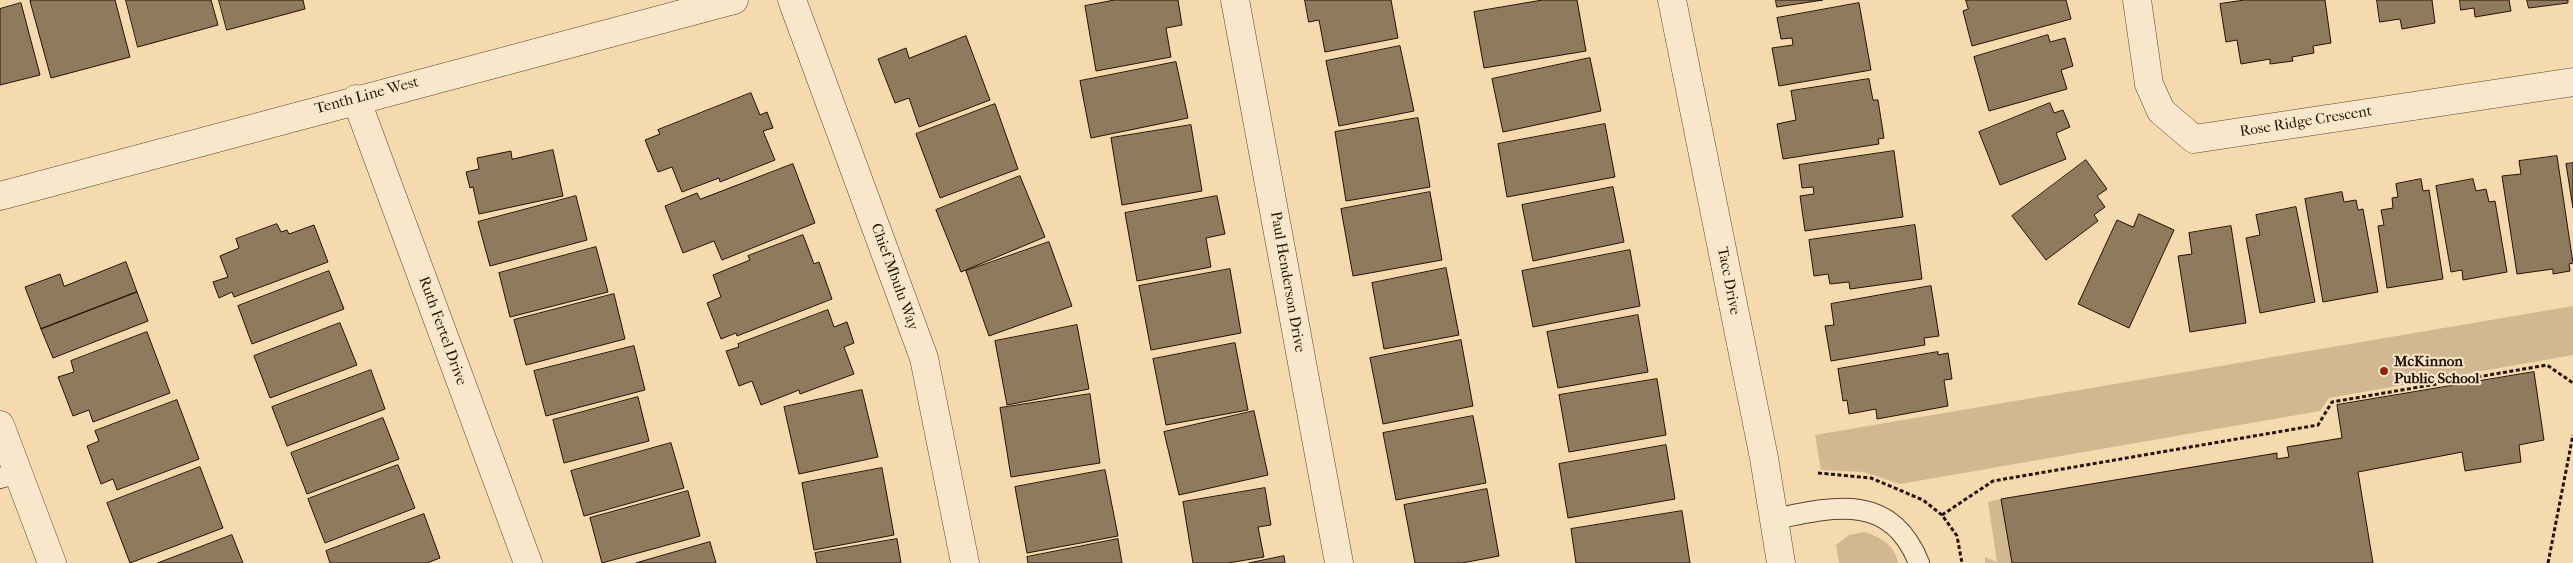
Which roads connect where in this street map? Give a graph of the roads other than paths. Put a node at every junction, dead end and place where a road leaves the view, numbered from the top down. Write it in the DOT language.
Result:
graph roads {
  1 [pos="734,0"];
  2 [pos="792,0"];
  3 [pos="1235,0"];
  4 [pos="1672,0"];
  5 [pos="2138,0"];
  6 [pos="2573,82"];
  7 [pos="356,99"];
  8 [pos="0,196"];
  9 [pos="0,425"];
  10 [pos="9,475"];
  11 [pos="1775,519"];
  12 [pos="52,563"];
  13 [pos="528,563"];
  14 [pos="965,563"];
  15 [pos="1339,563"];
  16 [pos="1781,563"];
  17 [pos="1919,563"];
  1 -- 7 [label="street, Tenth Line West"];
  2 -- 14 [label="street, Chief Mbulu Way"];
  3 -- 15 [label="street, Paul Henderson Drive"];
  4 -- 11 [label="street, Tacc Drive"];
  5 -- 6 [label="street, Rose Ridge Crescent"];
  7 -- 8 [label="street, Tenth Line West"];
  7 -- 13 [label="street, Ruth Fertel Drive"];
  9 -- 10 [label="street"];
  10 -- 12 [label="street"];
  11 -- 16 [label="street, Tacc Drive"];
  11 -- 17 [label="lane"];
}
